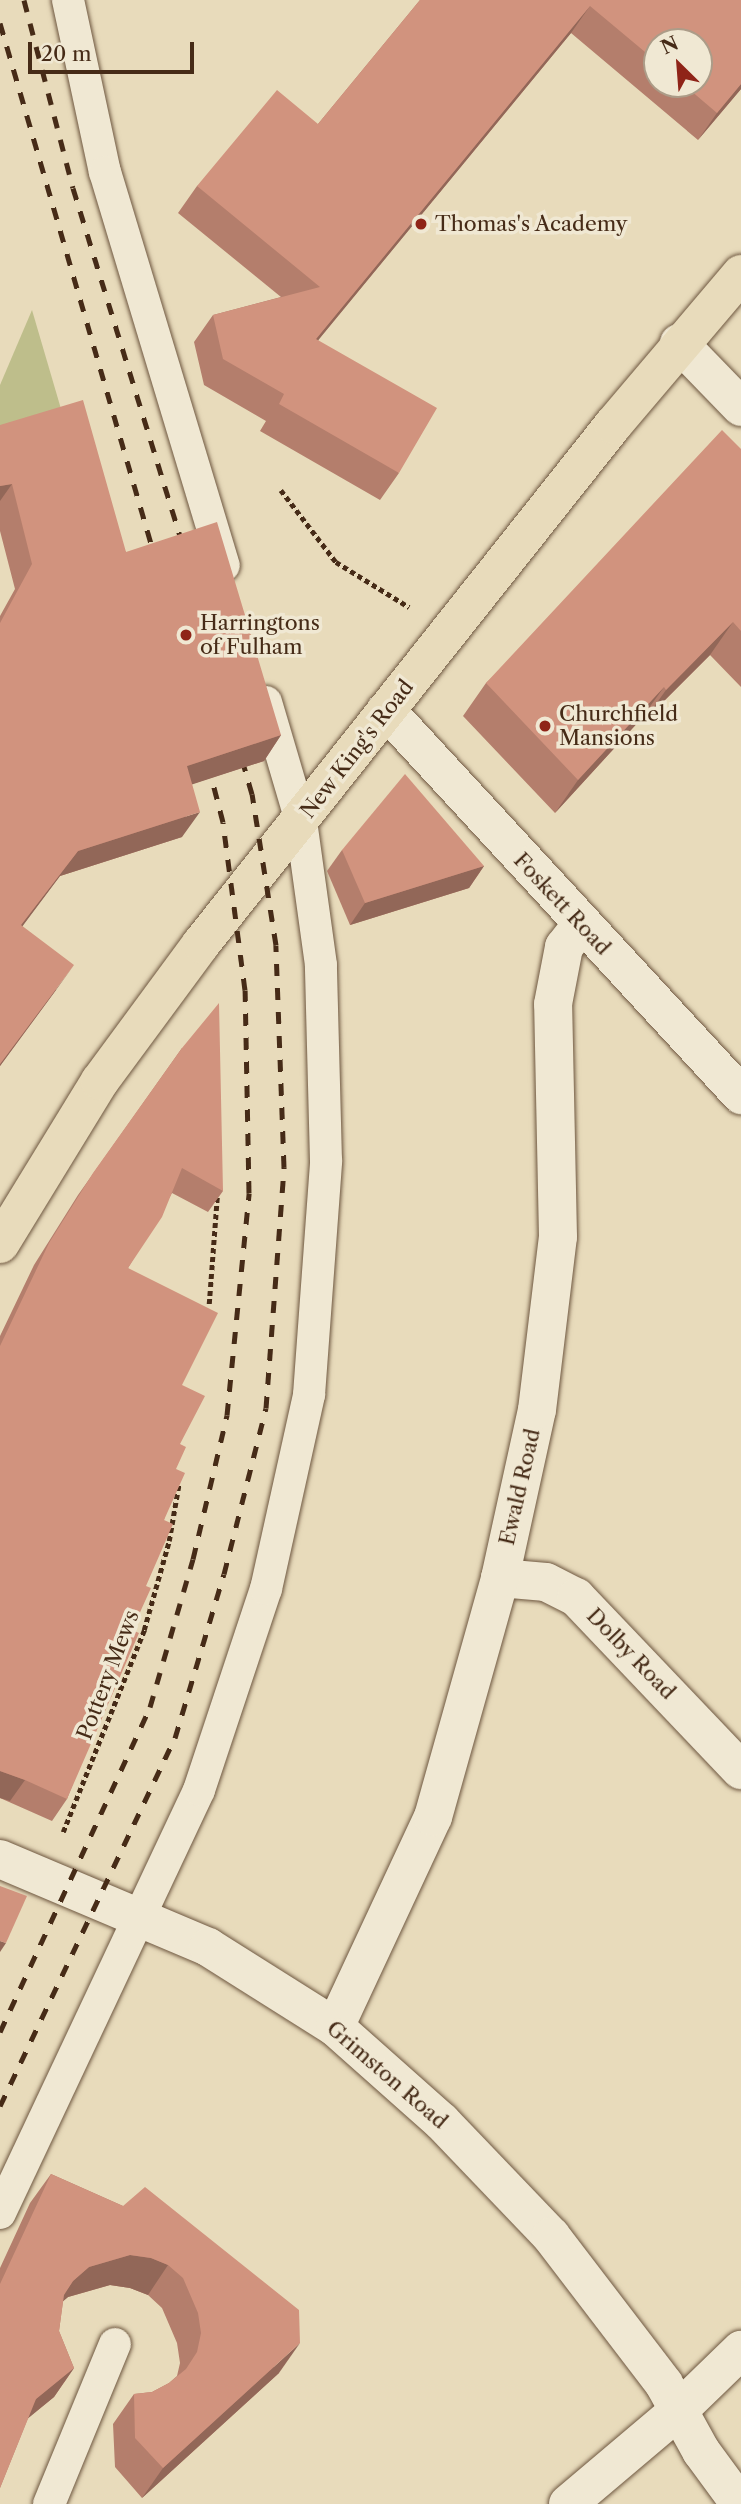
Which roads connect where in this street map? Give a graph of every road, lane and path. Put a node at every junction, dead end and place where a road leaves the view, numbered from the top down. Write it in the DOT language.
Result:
graph roads {
  1 [pos="68,0"];
  2 [pos="741,274"];
  3 [pos="679,343"];
  4 [pos="741,407"];
  5 [pos="281,490"];
  6 [pos="234,598"];
  7 [pos="448,632"];
  8 [pos="258,678"];
  9 [pos="386,710"];
  10 [pos="301,821"];
  11 [pos="581,925"];
  12 [pos="741,1095"];
  13 [pos="217,1196"];
  14 [pos="0,1244"];
  15 [pos="209,1304"];
  16 [pos="180,1478"];
  17 [pos="500,1578"];
  18 [pos="741,1770"];
  19 [pos="0,1860"];
  20 [pos="41,1877"];
  21 [pos="139,1918"];
  22 [pos="335,2027"];
  23 [pos="0,2213"];
  24 [pos="115,2344"];
  25 [pos="741,2350"];
  26 [pos="678,2411"];
  27 [pos="49,2504"];
  28 [pos="568,2504"];
  29 [pos="740,2504"];
  1 -- 6 [label="lane"];
  2 -- 3 [label="main road, New King's Road"];
  3 -- 4 [label="street"];
  3 -- 7 [label="main road, New King's Road"];
  5 -- 7 [label="path"];
  7 -- 9 [label="main road, New King's Road"];
  8 -- 10 [label="lane"];
  9 -- 10 [label="main road, New King's Road"];
  9 -- 11 [label="street, Foskett Road"];
  10 -- 14 [label="main road, New King's Road"];
  10 -- 21 [label="lane"];
  11 -- 12 [label="street, Foskett Road"];
  11 -- 17 [label="street, Ewald Road"];
  13 -- 15 [label="path"];
  16 -- 20 [label="path, Pottery Mews"];
  17 -- 18 [label="street, Dolby Road"];
  17 -- 22 [label="street, Ewald Road"];
  19 -- 20 [label="street, Grimston Road"];
  20 -- 21 [label="street, Grimston Road"];
  21 -- 22 [label="street, Grimston Road"];
  21 -- 23 [label="lane"];
  22 -- 26 [label="street, Grimston Road"];
  24 -- 27 [label="lane"];
  25 -- 26 [label="street"];
  26 -- 28 [label="street"];
  26 -- 29 [label="street, Grimston Road"];
}
